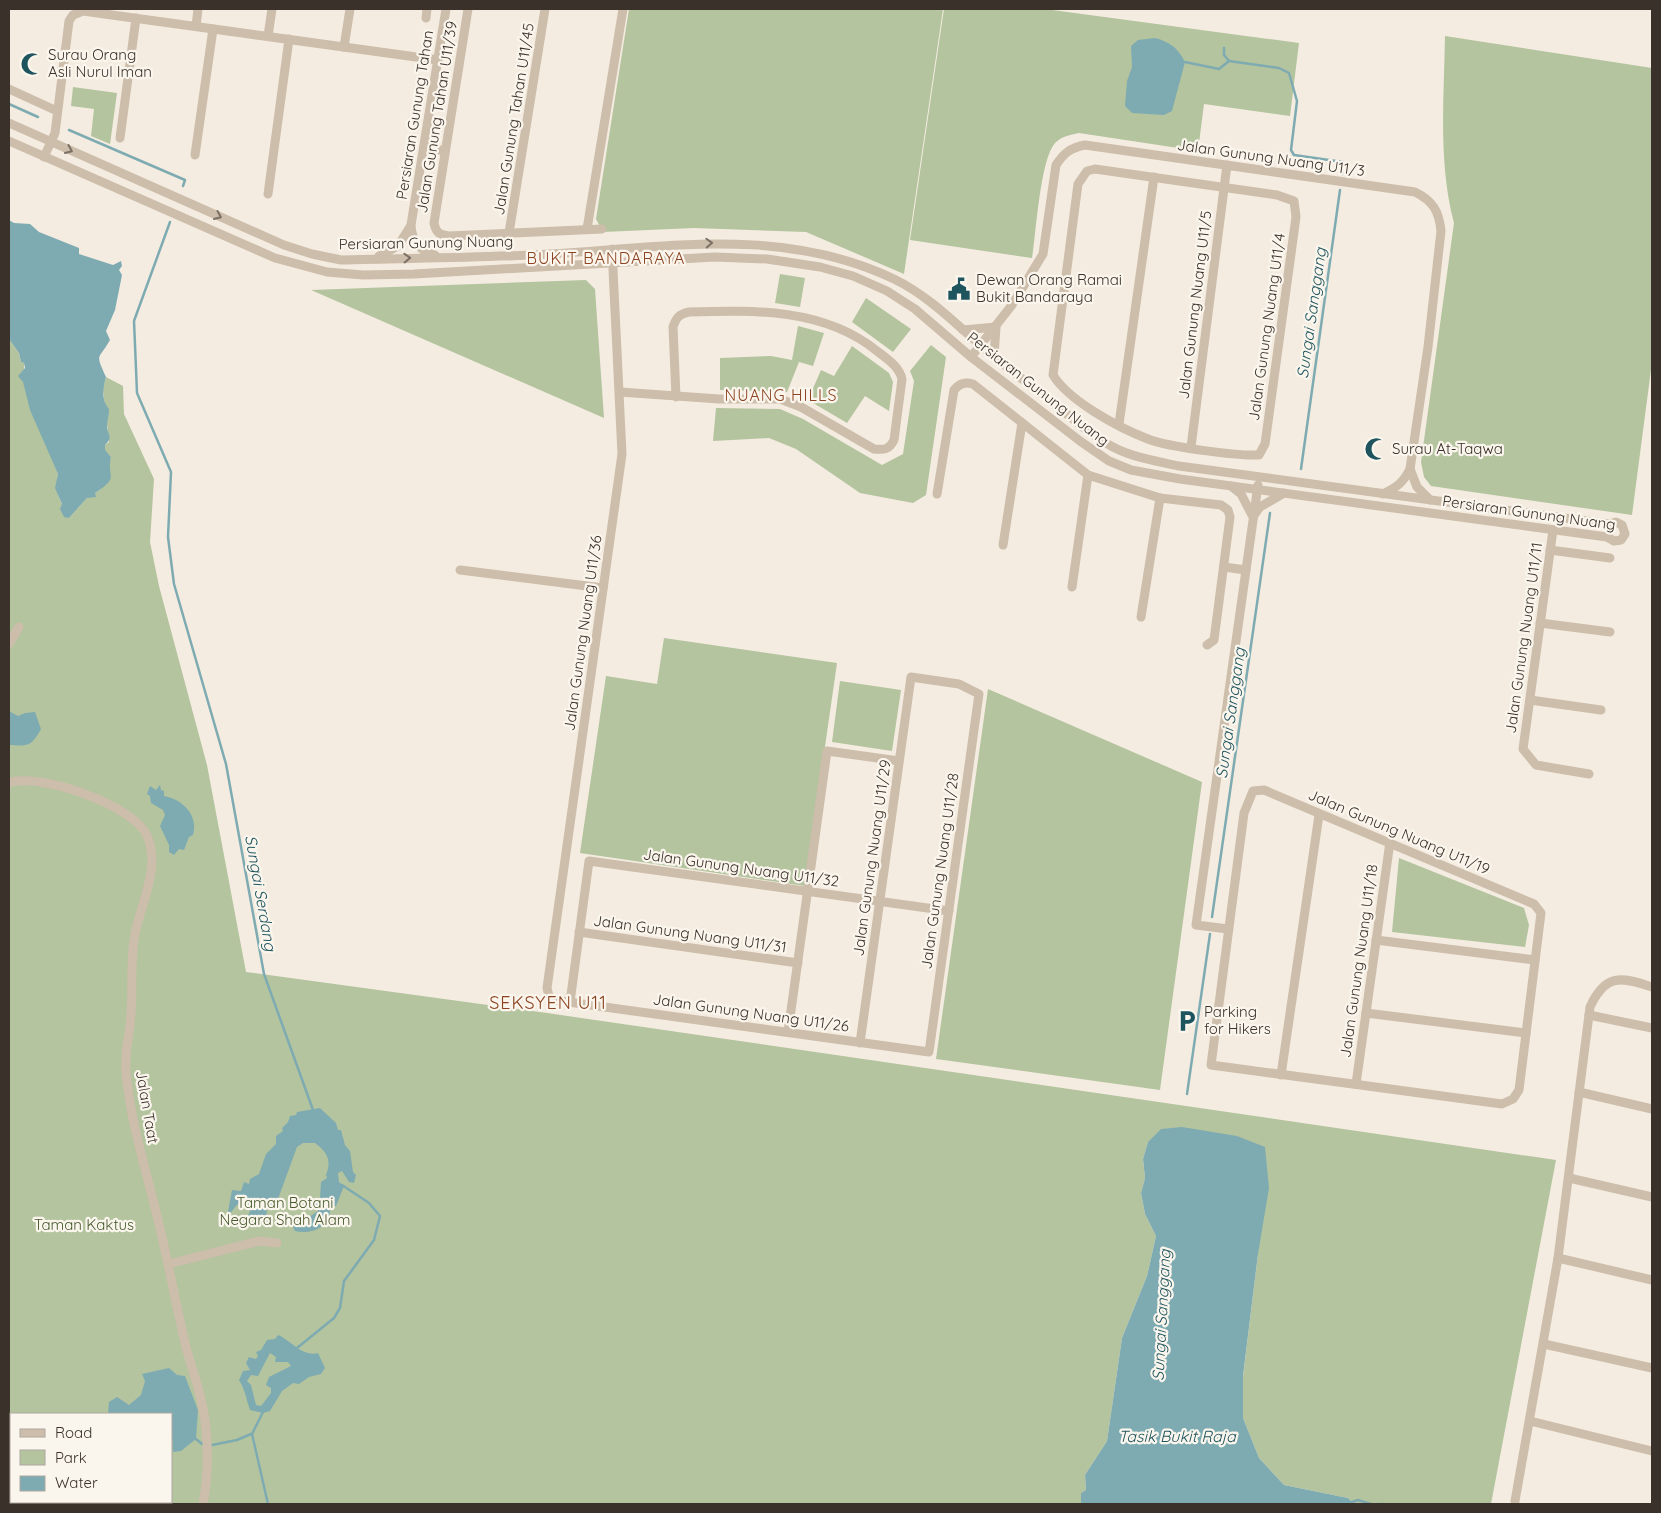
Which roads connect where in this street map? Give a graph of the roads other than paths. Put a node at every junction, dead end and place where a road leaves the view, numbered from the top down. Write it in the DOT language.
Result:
graph roads {
  1 [pos="198,9"];
  2 [pos="272,9"];
  3 [pos="350,9"];
  4 [pos="446,9"];
  5 [pos="468,9"];
  6 [pos="545,9"];
  7 [pos="623,9"];
  8 [pos="71,12"];
  9 [pos="122,12"];
  10 [pos="136,18"];
  11 [pos="196,26"];
  12 [pos="213,29"];
  13 [pos="268,36"];
  14 [pos="289,39"];
  15 [pos="344,47"];
  16 [pos="438,60"];
  17 [pos="9,89"];
  18 [pos="57,111"];
  19 [pos="9,124"];
  20 [pos="120,138"];
  21 [pos="9,141"];
  22 [pos="51,142"];
  23 [pos="424,147"];
  24 [pos="445,151"];
  25 [pos="195,154"];
  26 [pos="44,156"];
  27 [pos="1227,166"];
  28 [pos="1154,177"];
  29 [pos="1224,187"];
  30 [pos="268,194"];
  31 [pos="411,225"];
  32 [pos="602,228"];
  33 [pos="587,229"];
  34 [pos="509,233"];
  35 [pos="612,249"];
  36 [pos="440,257"];
  37 [pos="372,259"];
  38 [pos="612,264"];
  39 [pos="996,327"];
  40 [pos="963,330"];
  41 [pos="980,345"];
  42 [pos="971,356"];
  43 [pos="994,356"];
  44 [pos="620,392"];
  45 [pos="676,397"];
  46 [pos="1022,423"];
  47 [pos="1119,424"];
  48 [pos="1191,447"];
  49 [pos="1410,469"];
  50 [pos="1088,475"];
  51 [pos="1259,477"];
  52 [pos="1231,486"];
  53 [pos="1257,490"];
  54 [pos="1284,493"];
  55 [pos="937,494"];
  56 [pos="1382,494"];
  57 [pos="1160,498"];
  58 [pos="1430,500"];
  59 [pos="1253,517"];
  60 [pos="1553,530"];
  61 [pos="1003,545"];
  62 [pos="1550,550"];
  63 [pos="1610,558"];
  64 [pos="1224,567"];
  65 [pos="460,570"];
  66 [pos="1246,570"];
  67 [pos="1072,587"];
  68 [pos="603,588"];
  69 [pos="1141,617"];
  70 [pos="1540,623"];
  71 [pos="18,627"];
  72 [pos="1610,632"];
  73 [pos="9,644"];
  74 [pos="1207,645"];
  75 [pos="911,677"];
  76 [pos="1530,700"];
  77 [pos="1601,710"];
  78 [pos="899,761"];
  79 [pos="1589,774"];
  80 [pos="9,783"];
  81 [pos="1319,814"];
  82 [pos="1390,842"];
  83 [pos="808,891"];
  84 [pos="880,901"];
  85 [pos="949,911"];
  86 [pos="1228,929"];
  87 [pos="579,932"];
  88 [pos="1376,940"];
  89 [pos="1536,960"];
  90 [pos="798,963"];
  91 [pos="1652,987"];
  92 [pos="570,1002"];
  93 [pos="1366,1013"];
  94 [pos="1589,1015"];
  95 [pos="1652,1028"];
  96 [pos="788,1032"];
  97 [pos="1526,1033"];
  98 [pos="860,1042"];
  99 [pos="929,1052"];
  100 [pos="1281,1074"];
  101 [pos="1356,1084"];
  102 [pos="1579,1092"];
  103 [pos="1652,1109"];
  104 [pos="1569,1178"];
  105 [pos="1652,1198"];
  106 [pos="277,1243"];
  107 [pos="1558,1258"];
  108 [pos="169,1264"];
  109 [pos="1652,1280"];
  110 [pos="1544,1344"];
  111 [pos="1652,1368"];
  112 [pos="1530,1421"];
  113 [pos="1652,1451"];
  114 [pos="1516,1503"];
  115 [pos="203,1504"];
  1 -- 11 [label="street"];
  2 -- 13 [label="street"];
  3 -- 15 [label="street"];
  4 -- 16 [label="street, Persiaran Gunung Tahan"];
  5 -- 24 [label="street, Jalan Gunung Tahan U11/39"];
  6 -- 34 [label="street, Jalan Gunung Tahan U11/45"];
  7 -- 33 [label="street"];
  8 -- 9 [label="street"];
  8 -- 18 [label="street"];
  9 -- 10 [label="street"];
  10 -- 11 [label="street"];
  10 -- 20 [label="street"];
  11 -- 12 [label="street"];
  12 -- 13 [label="street"];
  12 -- 25 [label="street"];
  13 -- 14 [label="street"];
  14 -- 15 [label="street"];
  14 -- 30 [label="street"];
  15 -- 16 [label="street"];
  16 -- 23 [label="street, Persiaran Gunung Tahan"];
  17 -- 18 [label="street"];
  18 -- 22 [label="street"];
  19 -- 22 [label="street, Persiaran Gunung Nuang"];
  21 -- 26 [label="street, Persiaran Gunung Nuang"];
  22 -- 26 [label="street"];
  22 -- 37 [label="street, Persiaran Gunung Nuang, one-way"];
  23 -- 24 [label="street"];
  23 -- 31 [label="street, Persiaran Gunung Tahan"];
  24 -- 34 [label="street, Jalan Gunung Tahan U11/39"];
  26 -- 38 [label="street, Persiaran Gunung Nuang"];
  27 -- 29 [label="street, Jalan Gunung Nuang U11/5"];
  27 -- 39 [label="street, Jalan Gunung Nuang U11/3"];
  27 -- 49 [label="street, Jalan Gunung Nuang U11/3"];
  28 -- 29 [label="street"];
  28 -- 47 [label="street"];
  28 -- 47 [label="street"];
  29 -- 48 [label="street, Jalan Gunung Nuang U11/5"];
  29 -- 48 [label="street, Jalan Gunung Nuang U11/4"];
  31 -- 36 [label="street"];
  31 -- 37 [label="street"];
  32 -- 33 [label="street"];
  33 -- 34 [label="street"];
  35 -- 36 [label="street, Persiaran Gunung Nuang"];
  35 -- 38 [label="street, Jalan Gunung Nuang U11/36"];
  35 -- 40 [label="street, Persiaran Gunung Nuang, one-way"];
  37 -- 36 [label="street, Persiaran Gunung Nuang, one-way"];
  38 -- 42 [label="street, Persiaran Gunung Nuang"];
  38 -- 44 [label="street, Jalan Gunung Nuang U11/36"];
  39 -- 40 [label="street"];
  39 -- 41 [label="street, Jalan Gunung Nuang U11/3"];
  39 -- 43 [label="street"];
  40 -- 41 [label="street, Persiaran Gunung Nuang"];
  41 -- 42 [label="street, Jalan Gunung Nuang U11/3"];
  41 -- 43 [label="street, Persiaran Gunung Nuang"];
  42 -- 52 [label="street, Persiaran Gunung Nuang"];
  43 -- 51 [label="street, Persiaran Gunung Nuang"];
  44 -- 45 [label="street"];
  44 -- 68 [label="street, Jalan Gunung Nuang U11/36"];
  45 -- 45 [label="street"];
  46 -- 50 [label="street"];
  46 -- 55 [label="street"];
  46 -- 61 [label="street"];
  47 -- 48 [label="street"];
  49 -- 56 [label="street, Jalan Gunung Nuang U11/3"];
  49 -- 58 [label="street"];
  50 -- 57 [label="street"];
  50 -- 67 [label="street"];
  51 -- 53 [label="street"];
  51 -- 56 [label="street, Persiaran Gunung Nuang"];
  52 -- 53 [label="street, Persiaran Gunung Nuang"];
  52 -- 59 [label="street"];
  53 -- 54 [label="street, Persiaran Gunung Nuang"];
  53 -- 59 [label="street"];
  54 -- 59 [label="street"];
  54 -- 60 [label="street, Persiaran Gunung Nuang"];
  56 -- 58 [label="street, Persiaran Gunung Nuang"];
  57 -- 64 [label="street"];
  57 -- 69 [label="street"];
  58 -- 60 [label="street, Persiaran Gunung Nuang"];
  59 -- 66 [label="street"];
  60 -- 62 [label="street, Jalan Gunung Nuang U11/11"];
  62 -- 63 [label="street"];
  62 -- 70 [label="street, Jalan Gunung Nuang U11/11"];
  64 -- 66 [label="street"];
  64 -- 74 [label="street"];
  65 -- 68 [label="street"];
  66 -- 86 [label="street"];
  68 -- 92 [label="street, Jalan Gunung Nuang U11/36"];
  70 -- 72 [label="street"];
  70 -- 76 [label="street, Jalan Gunung Nuang U11/11"];
  71 -- 73 [label="street"];
  75 -- 78 [label="street, Jalan Gunung Nuang U11/29"];
  75 -- 85 [label="street, Jalan Gunung Nuang U11/28"];
  76 -- 77 [label="street"];
  76 -- 79 [label="street, Jalan Gunung Nuang U11/11"];
  78 -- 83 [label="street"];
  78 -- 84 [label="street, Jalan Gunung Nuang U11/29"];
  80 -- 108 [label="street, Jalan Taat"];
  81 -- 82 [label="street, Jalan Gunung Nuang U11/19"];
  81 -- 86 [label="street, Jalan Gunung Nuang U11/19"];
  81 -- 100 [label="street"];
  82 -- 88 [label="street, Jalan Gunung Nuang U11/18"];
  82 -- 89 [label="street, Jalan Gunung Nuang U11/19"];
  83 -- 84 [label="street, Jalan Gunung Nuang U11/32"];
  83 -- 87 [label="street, Jalan Gunung Nuang U11/32"];
  83 -- 90 [label="street"];
  84 -- 85 [label="street, Jalan Gunung Nuang U11/32"];
  84 -- 98 [label="street, Jalan Gunung Nuang U11/29"];
  85 -- 99 [label="street, Jalan Gunung Nuang U11/28"];
  86 -- 100 [label="street"];
  87 -- 90 [label="street, Jalan Gunung Nuang U11/31"];
  87 -- 92 [label="street"];
  88 -- 89 [label="street"];
  88 -- 93 [label="street, Jalan Gunung Nuang U11/18"];
  89 -- 97 [label="street"];
  90 -- 96 [label="street"];
  91 -- 94 [label="street"];
  92 -- 96 [label="street, Jalan Gunung Nuang U11/26"];
  93 -- 97 [label="street"];
  93 -- 101 [label="street, Jalan Gunung Nuang U11/18"];
  94 -- 95 [label="street"];
  94 -- 102 [label="street"];
  96 -- 98 [label="street, Jalan Gunung Nuang U11/26"];
  97 -- 101 [label="street"];
  98 -- 99 [label="street, Jalan Gunung Nuang U11/26"];
  100 -- 101 [label="street"];
  102 -- 103 [label="street"];
  102 -- 104 [label="street"];
  104 -- 105 [label="street"];
  104 -- 107 [label="street"];
  106 -- 108 [label="street"];
  107 -- 109 [label="street"];
  107 -- 110 [label="street"];
  108 -- 115 [label="street, Jalan Taat"];
  110 -- 111 [label="street"];
  110 -- 112 [label="street"];
  112 -- 113 [label="street"];
  112 -- 114 [label="street"];
}
